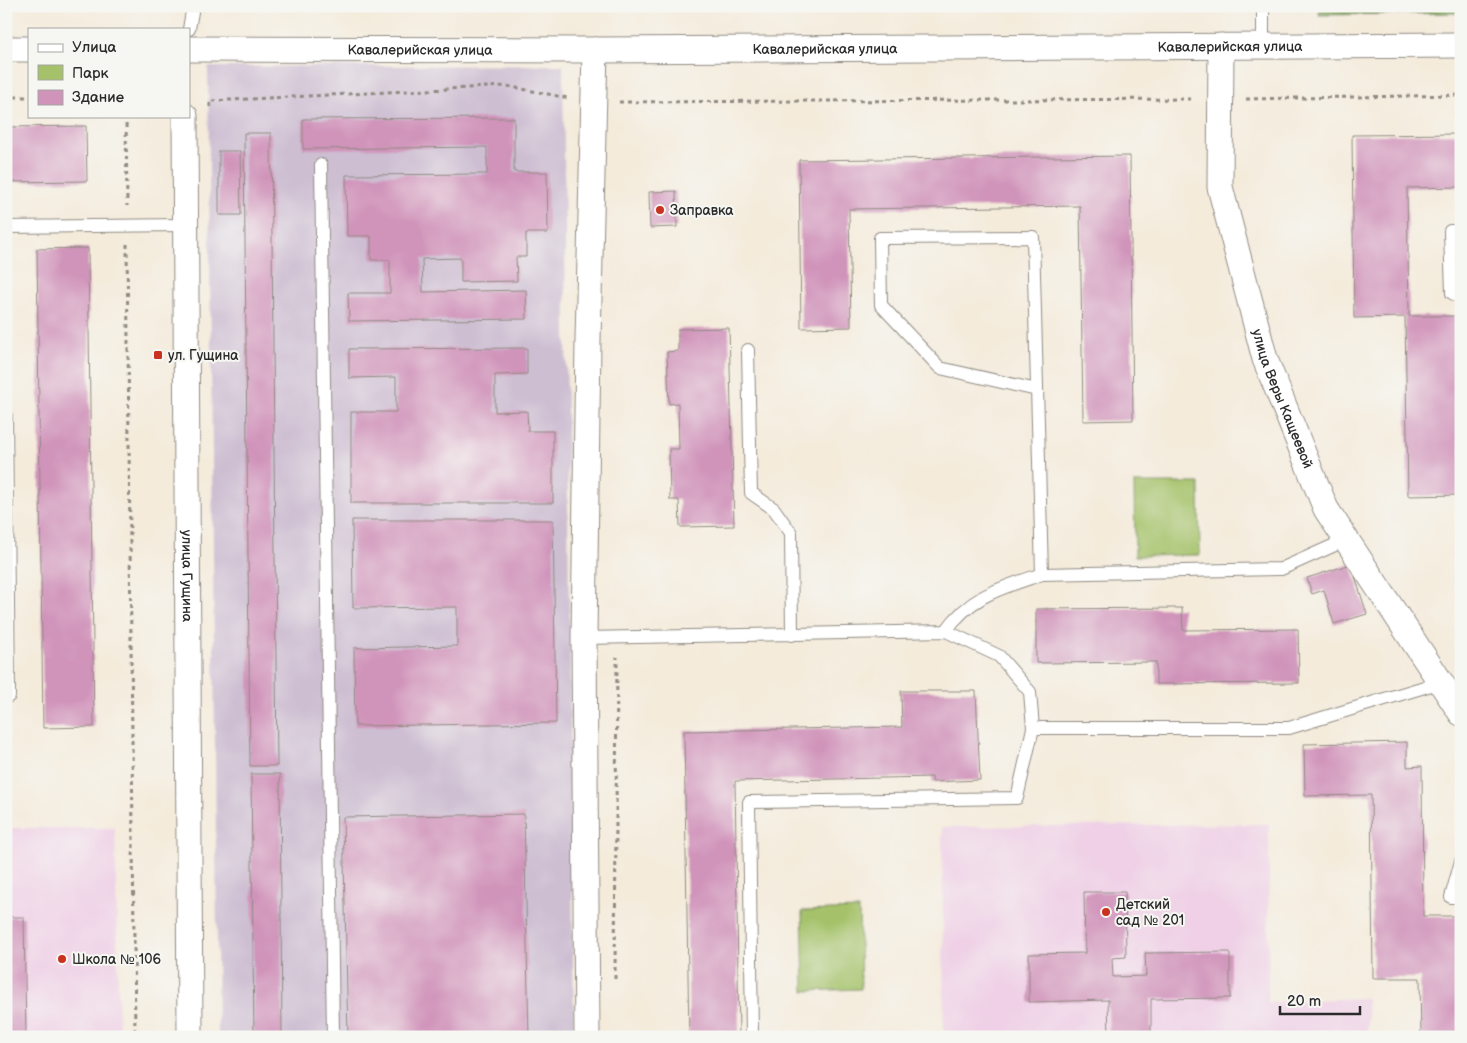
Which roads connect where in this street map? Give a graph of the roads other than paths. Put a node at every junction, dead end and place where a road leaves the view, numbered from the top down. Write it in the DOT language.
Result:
graph roads {
  1 [pos="193,6"];
  2 [pos="1263,6"];
  3 [pos="189,28"];
  4 [pos="1263,45"];
  5 [pos="1461,45"];
  6 [pos="1221,46"];
  7 [pos="6,49"];
  8 [pos="28,49"];
  9 [pos="190,49"];
  10 [pos="595,50"];
  11 [pos="185,118"];
  12 [pos="321,165"];
  13 [pos="184,225"];
  14 [pos="6,227"];
  15 [pos="1461,231"];
  16 [pos="1461,298"];
  17 [pos="748,350"];
  18 [pos="1037,390"];
  19 [pos="6,416"];
  20 [pos="1346,540"];
  21 [pos="1042,574"];
  22 [pos="946,631"];
  23 [pos="792,635"];
  24 [pos="584,638"];
  25 [pos="8,669"];
  26 [pos="1442,682"];
  27 [pos="9,696"];
  28 [pos="1461,713"];
  29 [pos="1033,728"];
  30 [pos="1461,860"];
  31 [pos="1461,897"];
  32 [pos="190,1037"];
  33 [pos="333,1037"];
  34 [pos="587,1037"];
  35 [pos="752,1037"];
  1 -- 3 [label="lane"];
  2 -- 4 [label="lane"];
  4 -- 5 [label="street, Кавалерийская улица"];
  4 -- 6 [label="street, Кавалерийская улица"];
  6 -- 10 [label="street, Кавалерийская улица"];
  6 -- 20 [label="street, улица Веры Кащеевой"];
  7 -- 8 [label="street"];
  9 -- 10 [label="street, Кавалерийская улица"];
  10 -- 24 [label="street"];
  11 -- 13 [label="street, улица Гущина"];
  12 -- 33 [label="lane"];
  13 -- 14 [label="lane"];
  13 -- 32 [label="street, улица Гущина"];
  15 -- 16 [label="lane"];
  17 -- 23 [label="lane"];
  18 -- 18 [label="lane"];
  18 -- 21 [label="lane"];
  19 -- 25 [label="lane"];
  20 -- 21 [label="lane"];
  20 -- 26 [label="street, улица Веры Кащеевой"];
  21 -- 22 [label="lane"];
  22 -- 23 [label="lane"];
  22 -- 29 [label="lane"];
  23 -- 24 [label="lane"];
  24 -- 34 [label="street"];
  25 -- 27 [label="lane"];
  26 -- 28 [label="street, улица Веры Кащеевой"];
  26 -- 29 [label="lane"];
  29 -- 35 [label="lane"];
  30 -- 31 [label="lane"];
}
